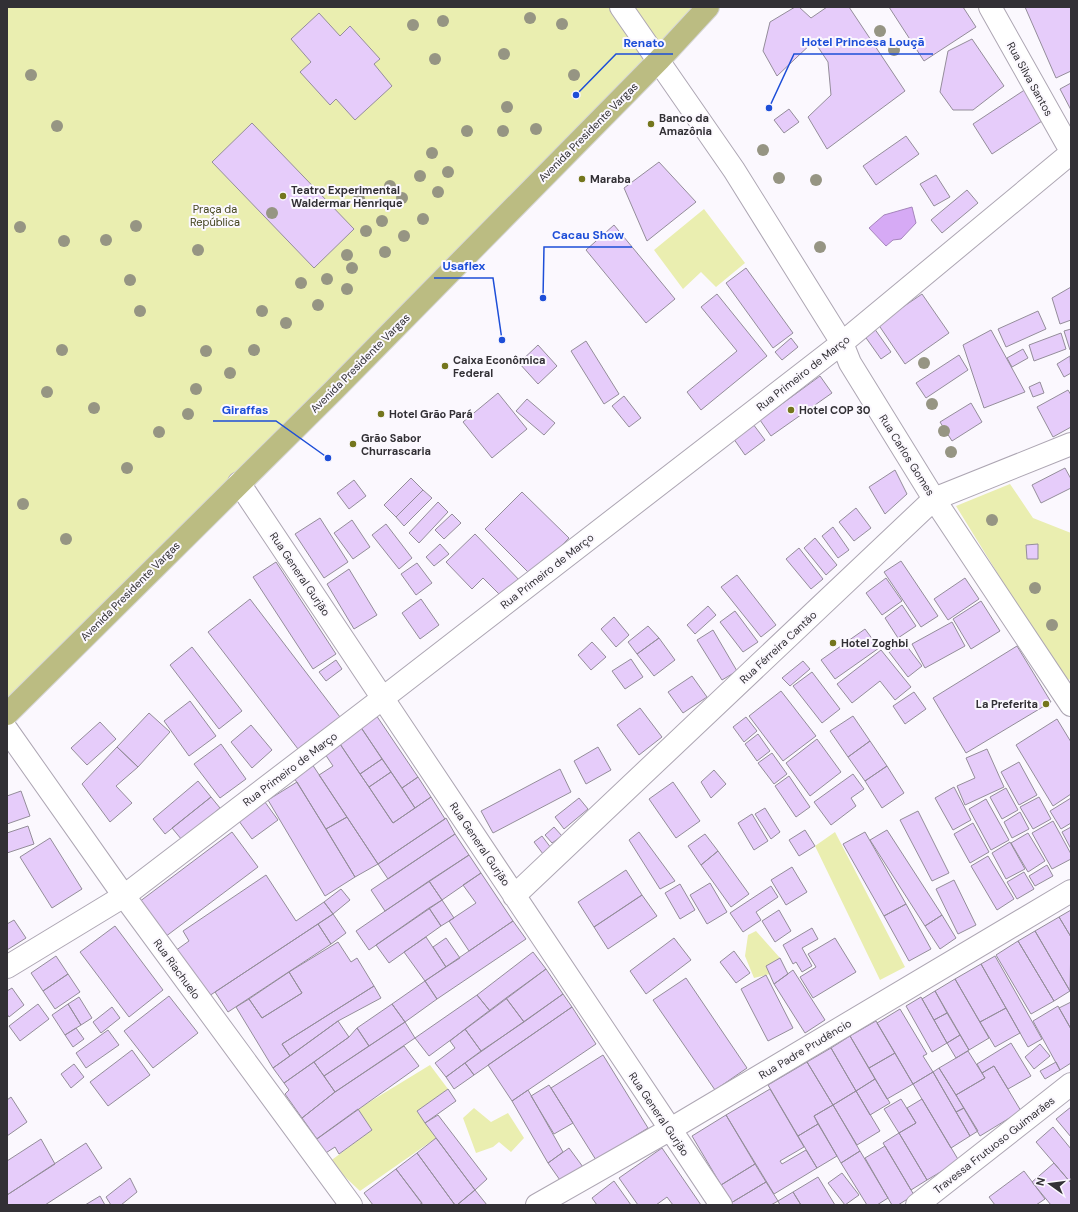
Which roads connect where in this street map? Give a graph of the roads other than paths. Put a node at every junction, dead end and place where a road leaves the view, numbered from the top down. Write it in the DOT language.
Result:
graph roads {
  1 [pos="621,7"];
  2 [pos="708,7"];
  3 [pos="990,7"];
  4 [pos="659,60"];
  5 [pos="1071,152"];
  6 [pos="842,343"];
  7 [pos="1071,444"];
  8 [pos="239,483"];
  9 [pos="934,499"];
  10 [pos="383,698"];
  11 [pos="1071,705"];
  12 [pos="7,714"];
  13 [pos="7,730"];
  14 [pos="1071,891"];
  15 [pos="124,896"];
  16 [pos="514,896"];
  17 [pos="7,966"];
  18 [pos="1071,1084"];
  19 [pos="669,1130"];
  20 [pos="352,1205"];
  21 [pos="537,1205"];
  22 [pos="721,1205"];
  23 [pos="917,1205"];
  1 -- 4 [label="street, Rua Carlos Gomes"];
  2 -- 4 [label="main road, Avenida Presidente Vargas"];
  3 -- 5 [label="street, Rua Silva Santos"];
  4 -- 6 [label="street, Rua Carlos Gomes"];
  4 -- 8 [label="main road, Avenida Presidente Vargas"];
  5 -- 6 [label="street, Rua Primeiro de Março"];
  6 -- 9 [label="street, Rua Carlos Gomes"];
  6 -- 10 [label="street, Rua Primeiro de Março"];
  7 -- 9 [label="street, Rua Férreira Cantão"];
  8 -- 10 [label="street, Rua General Gurjão"];
  8 -- 12 [label="main road, Avenida Presidente Vargas"];
  9 -- 11 [label="street, Rua Carlos Gomes"];
  9 -- 16 [label="street, Rua Férreira Cantão"];
  10 -- 15 [label="street, Rua Primeiro de Março"];
  10 -- 16 [label="street, Rua General Gurjão"];
  13 -- 15 [label="street, Rua Riachuelo"];
  14 -- 19 [label="street, Rua Padre Prudêncio"];
  15 -- 17 [label="street, Rua Primeiro de Março"];
  15 -- 20 [label="street, Rua Riachuelo"];
  16 -- 19 [label="street, Rua General Gurjão"];
  18 -- 23 [label="street, Travessa Frutuoso Guimarães"];
  19 -- 21 [label="street, Rua Padre Prudêncio"];
  19 -- 22 [label="street, Rua General Gurjão"];
}
